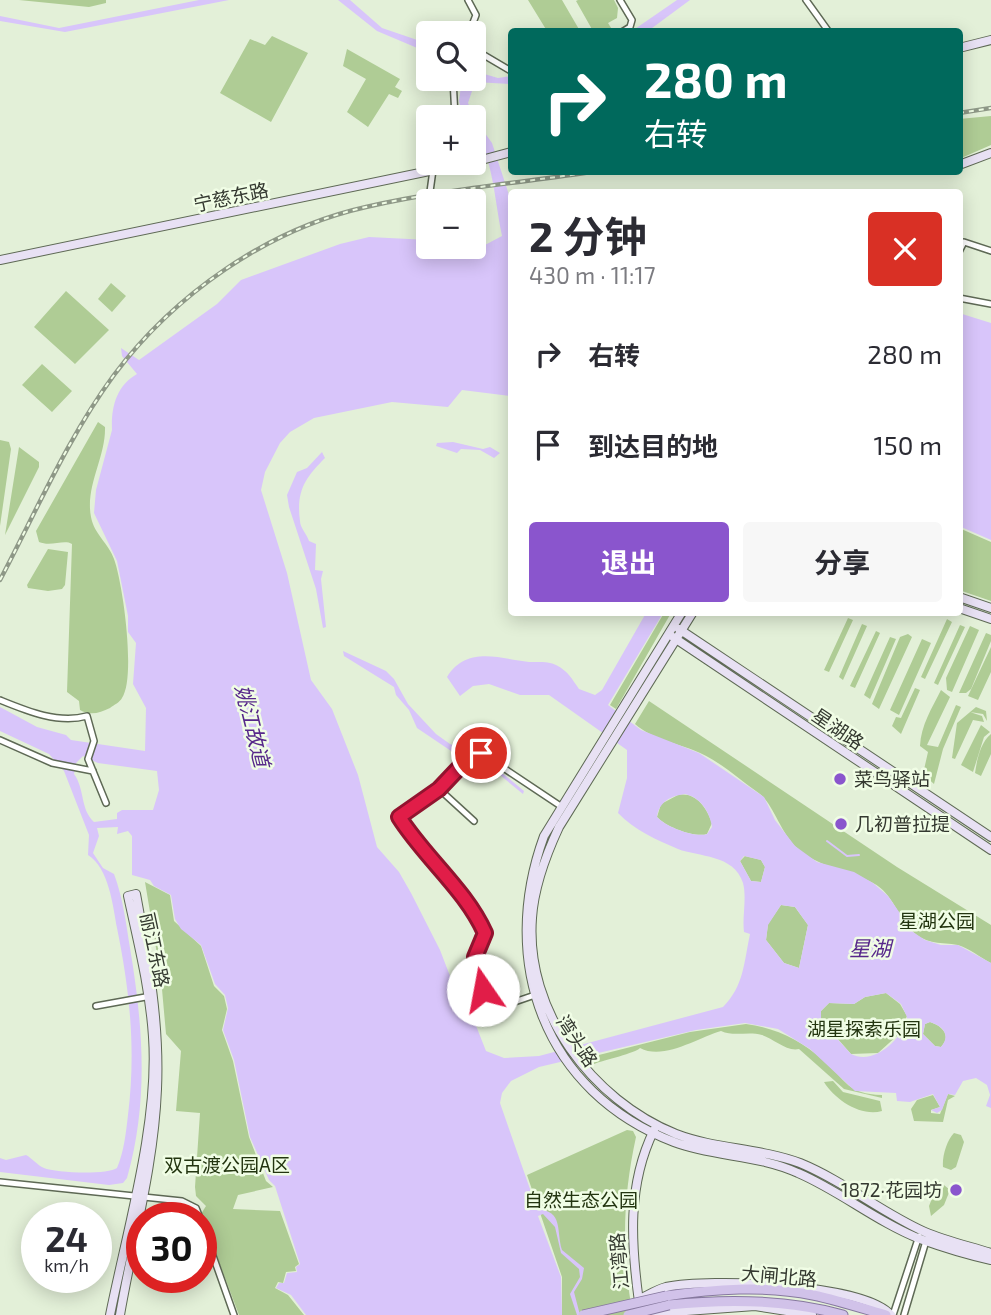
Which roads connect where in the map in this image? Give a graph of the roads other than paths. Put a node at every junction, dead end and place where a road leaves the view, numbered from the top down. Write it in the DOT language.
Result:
graph roads {
  1 [pos="468,0"];
  2 [pos="620,0"];
  3 [pos="806,0"];
  4 [pos="474,21"];
  5 [pos="628,28"];
  6 [pos="826,28"];
  7 [pos="991,40"];
  8 [pos="963,47"];
  9 [pos="486,56"];
  10 [pos="508,69"];
  11 [pos="508,153"];
  12 [pos="991,153"];
  13 [pos="486,159"];
  14 [pos="963,164"];
  15 [pos="416,174"];
  16 [pos="963,244"];
  17 [pos="991,251"];
  18 [pos="0,260"];
  19 [pos="963,299"];
  20 [pos="991,304"];
  21 [pos="963,598"];
  22 [pos="991,608"];
  23 [pos="963,609"];
  24 [pos="681,616"];
  25 [pos="689,616"];
  26 [pos="991,619"];
  27 [pos="677,627"];
  28 [pos="671,636"];
  29 [pos="703,645"];
  30 [pos="695,652"];
  31 [pos="0,700"];
  32 [pos="0,740"];
  33 [pos="608,740"];
  34 [pos="93,771"];
  35 [pos="439,789"];
  36 [pos="106,803"];
  37 [pos="562,807"];
  38 [pos="474,821"];
  39 [pos="991,836"];
  40 [pos="991,850"];
  41 [pos="535,995"];
  42 [pos="150,996"];
  43 [pos="96,1006"];
  44 [pos="560,1042"];
  45 [pos="654,1128"];
  46 [pos="0,1182"];
  47 [pos="138,1196"];
  48 [pos="184,1202"];
  49 [pos="923,1235"];
  50 [pos="991,1253"];
  51 [pos="991,1260"];
  52 [pos="217,1269"];
  53 [pos="668,1301"];
  54 [pos="586,1314"];
  55 [pos="110,1315"];
  56 [pos="120,1315"];
  57 [pos="234,1315"];
  58 [pos="628,1315"];
  59 [pos="640,1315"];
  60 [pos="812,1315"];
  61 [pos="843,1315"];
  62 [pos="890,1315"];
  63 [pos="904,1315"];
  1 -- 4 [label="street"];
  2 -- 5 [label="street"];
  3 -- 6 [label="street"];
  7 -- 8 [label="main road"];
  9 -- 10 [label="street"];
  11 -- 13 [label="main road, 宁慈东路"];
  12 -- 14 [label="main road"];
  15 -- 18 [label="main road, 宁慈东路"];
  16 -- 17 [label="street"];
  19 -- 20 [label="street"];
  21 -- 22 [label="main road"];
  23 -- 26 [label="main road"];
  24 -- 27 [label="main road, 湾头路"];
  25 -- 27 [label="main road, 湾头路"];
  27 -- 28 [label="main road, 湾头路"];
  27 -- 29 [label="main road, 星湖路"];
  28 -- 30 [label="main road, 星湖路"];
  28 -- 33 [label="main road, 湾头路"];
  29 -- 30 [label="main road"];
  29 -- 39 [label="main road, 星湖路"];
  30 -- 40 [label="main road, 星湖路"];
  31 -- 34 [label="street"];
  32 -- 34 [label="street"];
  33 -- 37 [label="main road, 湾头路"];
  33 -- 44 [label="main road, 湾头路"];
  34 -- 36 [label="street"];
  35 -- 37 [label="street"];
  35 -- 38 [label="street"];
  35 -- 41 [label="street"];
  37 -- 41 [label="main road, 湾头路"];
  41 -- 44 [label="main road, 湾头路"];
  42 -- 42 [label="main road, 丽江东路"];
  42 -- 43 [label="street"];
  42 -- 47 [label="main road, 丽江东路"];
  44 -- 45 [label="main road, 湾头路"];
  45 -- 49 [label="main road, 湾头路"];
  45 -- 59 [label="main road, 江湾路"];
  46 -- 47 [label="street"];
  47 -- 48 [label="street"];
  47 -- 55 [label="main road, 丽江东路"];
  47 -- 56 [label="main road, 丽江东路"];
  49 -- 50 [label="main road, 湾头路"];
  49 -- 51 [label="main road, 湾头路"];
  49 -- 62 [label="street"];
  49 -- 63 [label="street"];
  52 -- 57 [label="street"];
  53 -- 54 [label="main road, bridge"];
  53 -- 58 [label="main road, bridge"];
  53 -- 61 [label="main road, 大闸北路"];
  53 -- 62 [label="main road, 大闸北路"];
  60 -- 62 [label="main road"];
}
